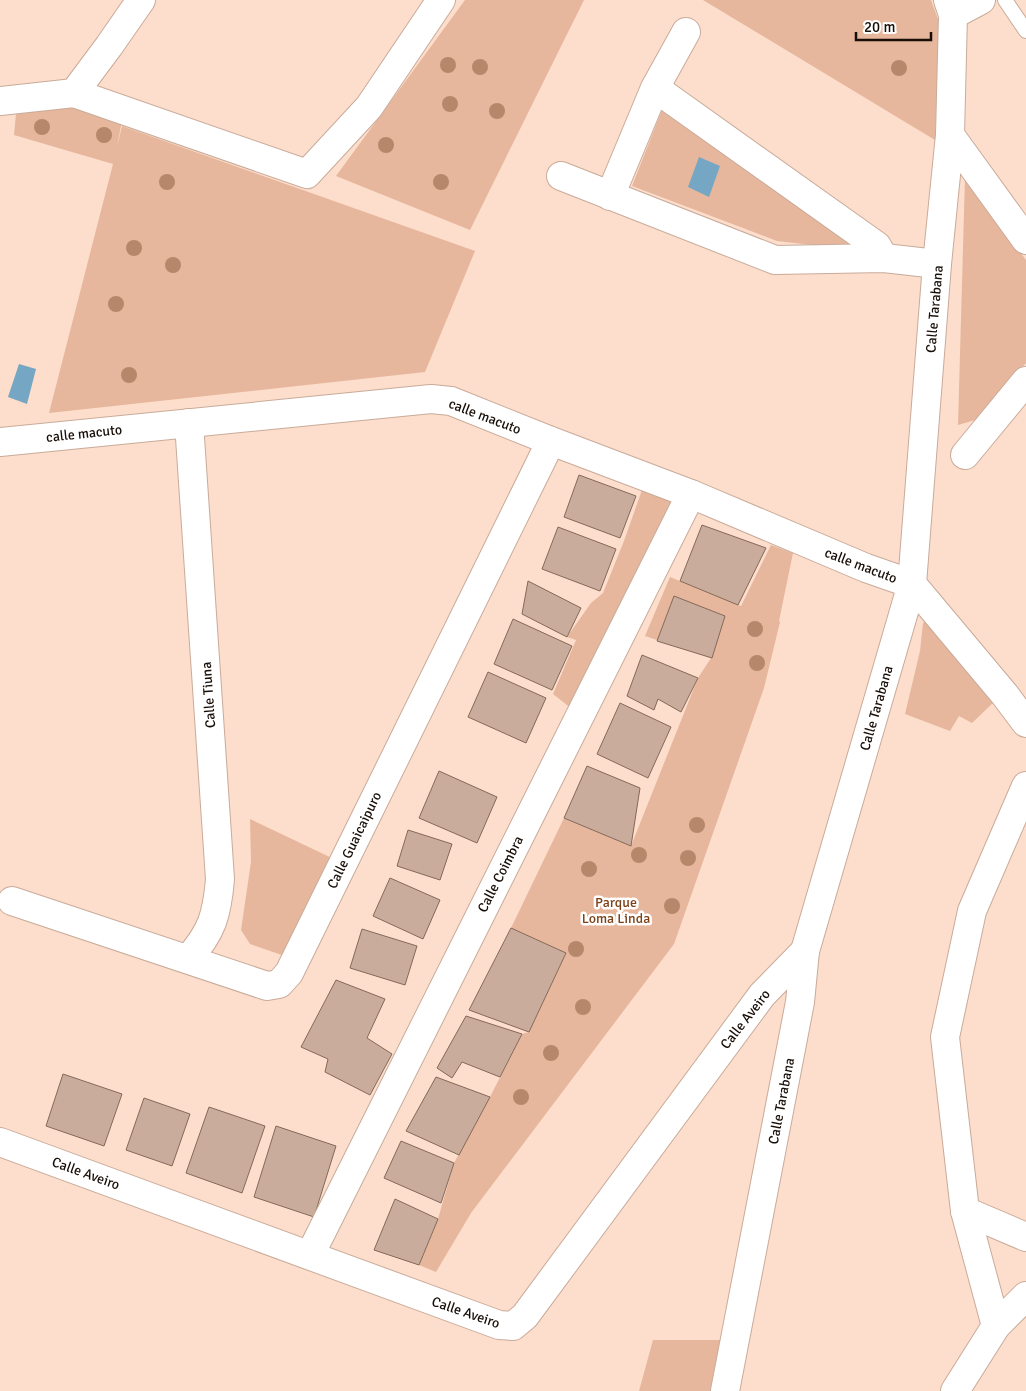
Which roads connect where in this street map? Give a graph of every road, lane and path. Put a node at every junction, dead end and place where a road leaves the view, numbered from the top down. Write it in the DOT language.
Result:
graph roads {
  1 [pos="141,0"];
  2 [pos="441,0"];
  3 [pos="982,0"];
  4 [pos="1005,0"];
  5 [pos="951,7"];
  6 [pos="686,32"];
  7 [pos="1026,32"];
  8 [pos="655,88"];
  9 [pos="74,93"];
  10 [pos="0,101"];
  11 [pos="950,135"];
  12 [pos="561,176"];
  13 [pos="610,196"];
  14 [pos="1026,240"];
  15 [pos="884,258"];
  16 [pos="937,264"];
  17 [pos="1026,382"];
  18 [pos="189,423"];
  19 [pos="551,441"];
  20 [pos="0,442"];
  21 [pos="965,455"];
  22 [pos="691,494"];
  23 [pos="912,584"];
  24 [pos="1026,723"];
  25 [pos="1026,786"];
  26 [pos="1018,834"];
  27 [pos="12,901"];
  28 [pos="805,950"];
  29 [pos="188,959"];
  30 [pos="0,1142"];
  31 [pos="965,1211"];
  32 [pos="1026,1237"];
  33 [pos="310,1255"];
  34 [pos="1026,1296"];
  35 [pos="996,1326"];
  36 [pos="725,1391"];
  37 [pos="955,1391"];
  1 -- 9 [label="street"];
  2 -- 9 [label="street"];
  3 -- 5 [label="street"];
  4 -- 7 [label="lane"];
  5 -- 11 [label="street, Calle Tarabana"];
  6 -- 8 [label="street"];
  8 -- 13 [label="street"];
  8 -- 15 [label="street"];
  9 -- 10 [label="street"];
  11 -- 14 [label="street"];
  11 -- 16 [label="street, Calle Tarabana"];
  12 -- 13 [label="street"];
  13 -- 15 [label="street"];
  15 -- 16 [label="street"];
  16 -- 23 [label="street, Calle Tarabana"];
  17 -- 21 [label="street"];
  18 -- 19 [label="street, calle macuto"];
  18 -- 20 [label="street, calle macuto"];
  18 -- 29 [label="street, Calle Tiuna"];
  19 -- 22 [label="street, calle macuto"];
  19 -- 29 [label="street, Calle Guaicaipuro"];
  22 -- 23 [label="street, calle macuto"];
  22 -- 33 [label="street, Calle Coimbra"];
  23 -- 24 [label="street"];
  23 -- 28 [label="street, Calle Tarabana"];
  25 -- 26 [label="street"];
  26 -- 31 [label="street"];
  27 -- 29 [label="street, Calle Guaicaipuro"];
  28 -- 33 [label="street, Calle Aveiro"];
  28 -- 36 [label="street, Calle Tarabana"];
  30 -- 33 [label="street, Calle Aveiro"];
  31 -- 32 [label="street"];
  31 -- 35 [label="street"];
  34 -- 35 [label="street"];
  35 -- 37 [label="street"];
}
